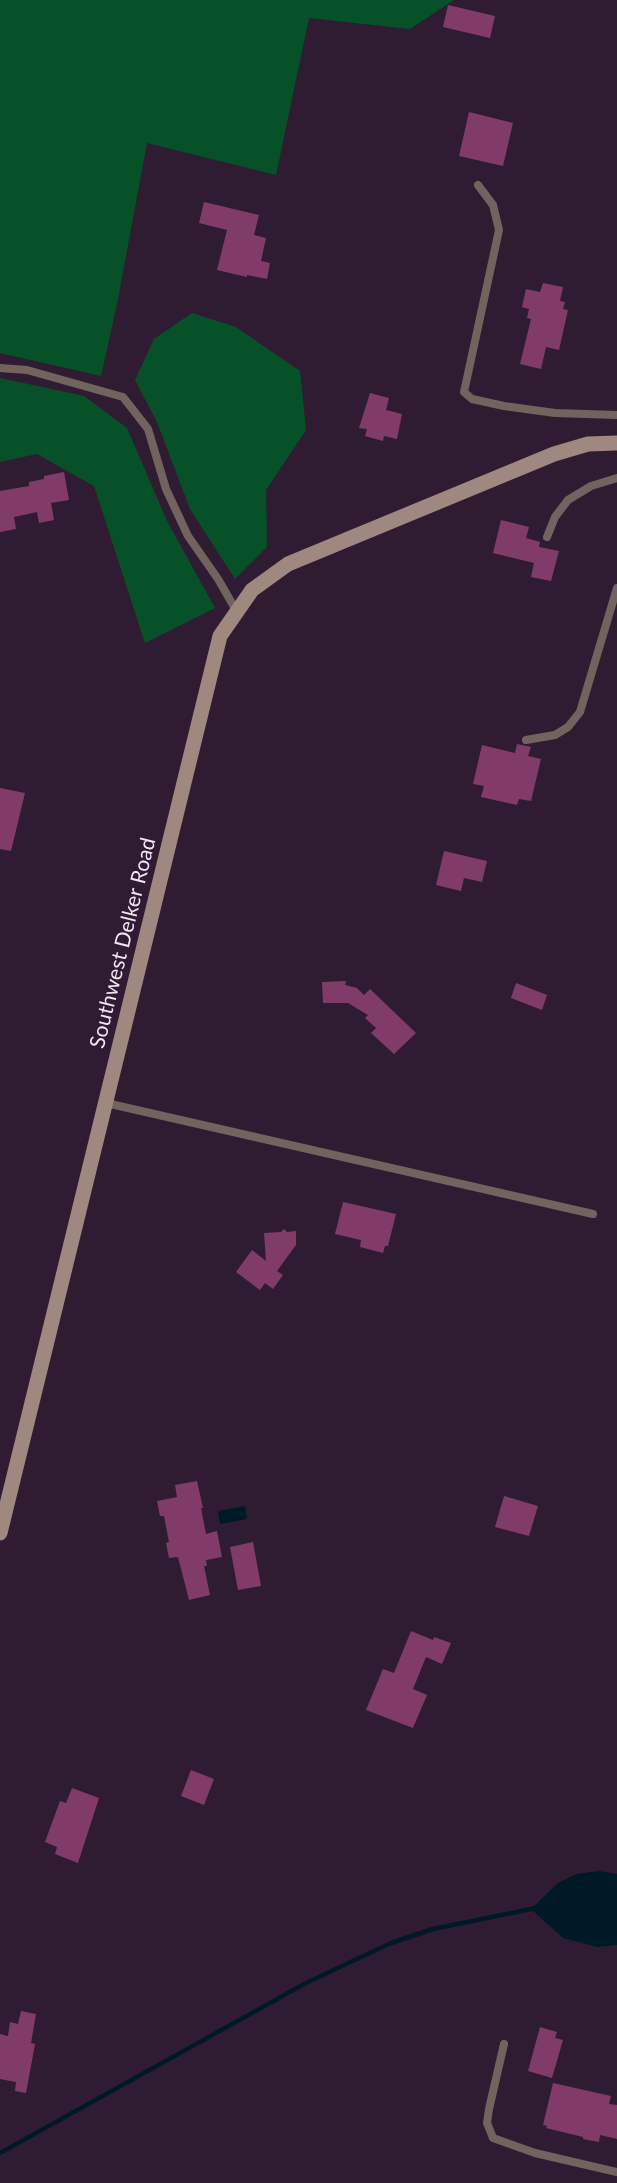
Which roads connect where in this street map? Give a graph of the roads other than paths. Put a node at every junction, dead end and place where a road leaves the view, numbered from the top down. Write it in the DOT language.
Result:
graph roads {
  1 [pos="478,185"];
  2 [pos="0,368"];
  3 [pos="617,416"];
  4 [pos="617,443"];
  5 [pos="617,478"];
  6 [pos="547,537"];
  7 [pos="617,588"];
  8 [pos="237,612"];
  9 [pos="526,740"];
  10 [pos="106,1103"];
  11 [pos="593,1214"];
  12 [pos="0,1533"];
  13 [pos="504,2044"];
  14 [pos="617,2172"];
  1 -- 3 [label="lane"];
  2 -- 8 [label="lane"];
  4 -- 8 [label="street, Southwest Delker Road"];
  5 -- 6 [label="lane"];
  7 -- 9 [label="lane"];
  8 -- 10 [label="street, Southwest Delker Road"];
  10 -- 11 [label="lane"];
  10 -- 12 [label="street, Southwest Delker Road"];
  13 -- 14 [label="lane"];
}
